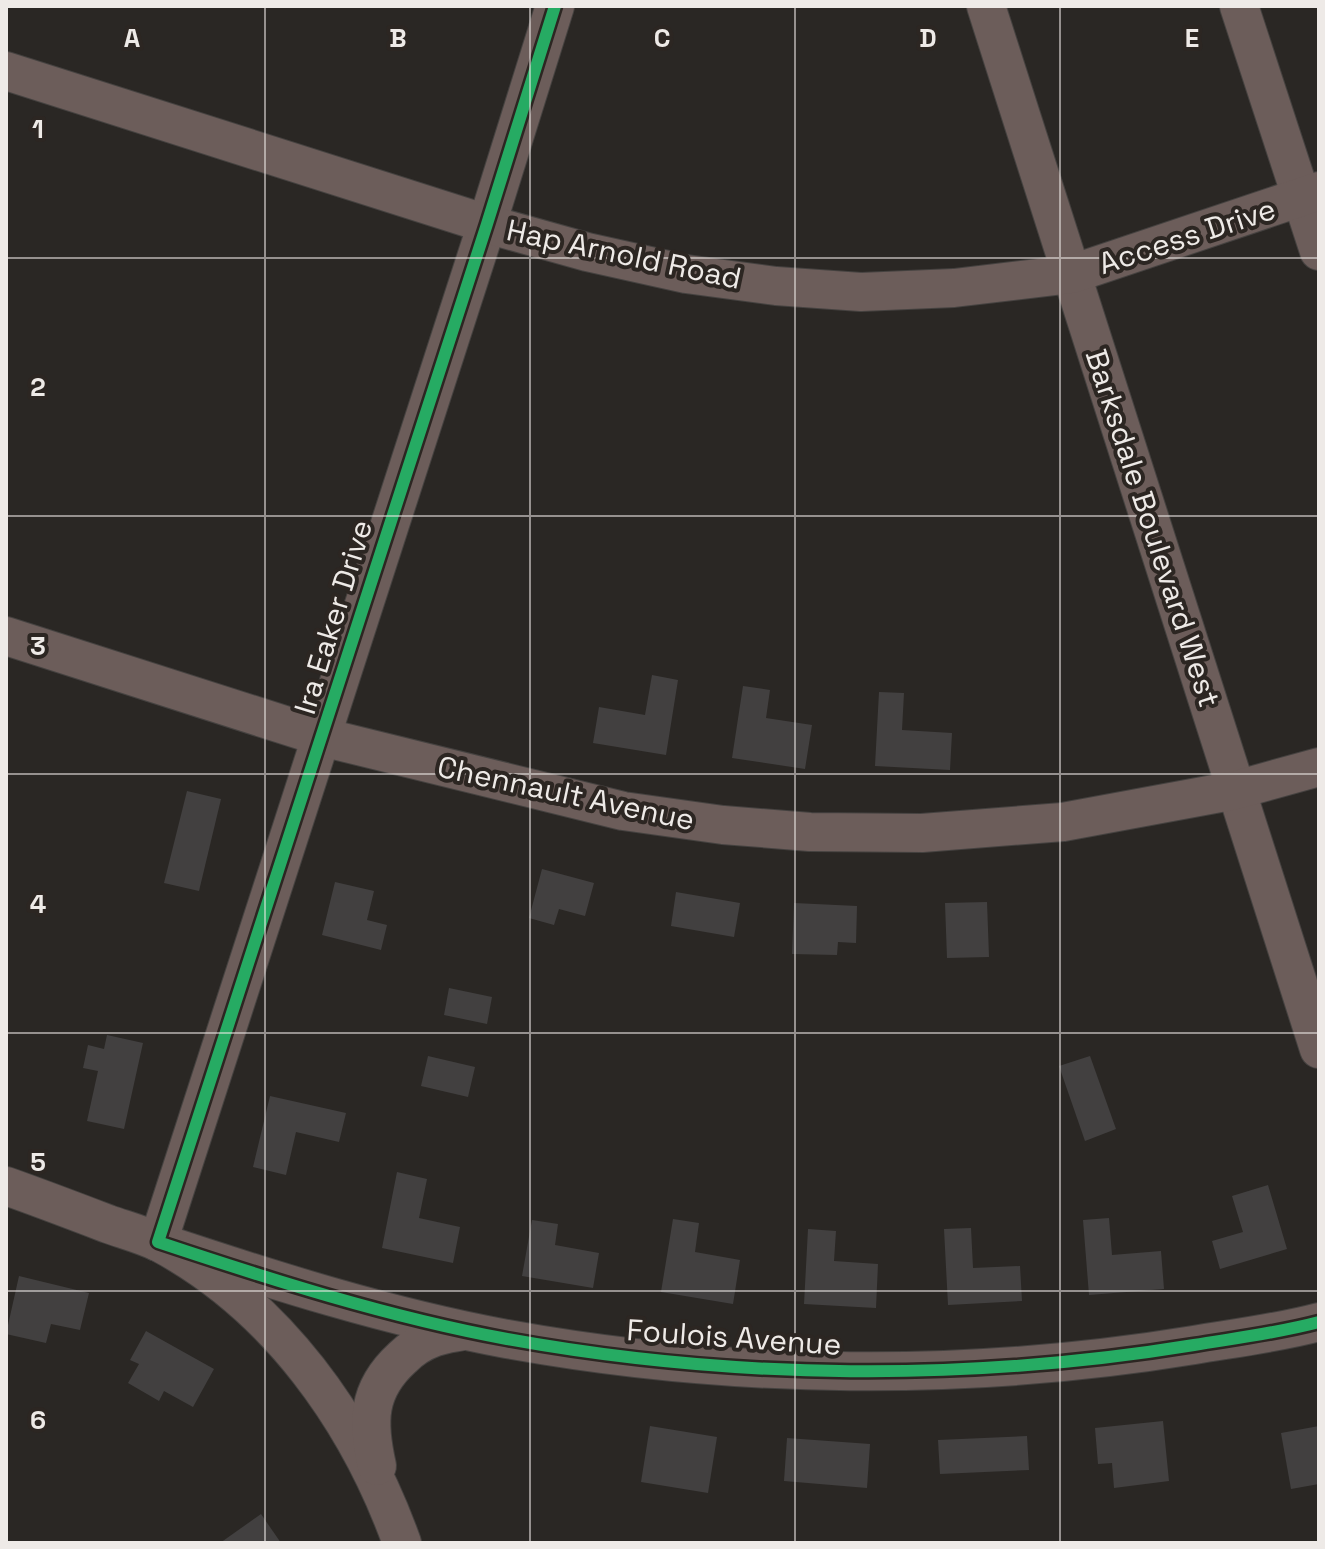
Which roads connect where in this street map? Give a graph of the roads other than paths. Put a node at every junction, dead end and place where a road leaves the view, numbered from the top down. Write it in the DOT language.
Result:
graph roads {
  1 [pos="555,6"];
  2 [pos="986,6"];
  3 [pos="1239,6"];
  4 [pos="6,71"];
  5 [pos="1310,194"];
  6 [pos="487,224"];
  7 [pos="1319,251"];
  8 [pos="1072,274"];
  9 [pos="6,636"];
  10 [pos="322,737"];
  11 [pos="1319,767"];
  12 [pos="1236,790"];
  13 [pos="1319,1049"];
  14 [pos="6,1186"];
  15 [pos="158,1242"];
  16 [pos="1319,1322"];
  17 [pos="467,1330"];
  18 [pos="383,1492"];
  19 [pos="402,1543"];
  1 -- 6 [label="street, Ira Eaker Drive"];
  2 -- 8 [label="street, Barksdale Boulevard West"];
  3 -- 5 [label="street"];
  4 -- 6 [label="street, Hap Arnold Road"];
  5 -- 7 [label="street"];
  5 -- 8 [label="street, Access Drive"];
  6 -- 8 [label="street, Hap Arnold Road"];
  6 -- 10 [label="street, Ira Eaker Drive"];
  8 -- 12 [label="street, Barksdale Boulevard West"];
  9 -- 10 [label="street, Chennault Avenue"];
  10 -- 12 [label="street, Chennault Avenue"];
  10 -- 15 [label="street, Ira Eaker Drive"];
  11 -- 12 [label="street"];
  12 -- 13 [label="street, Barksdale Boulevard West"];
  14 -- 15 [label="street"];
  15 -- 17 [label="street, Foulois Avenue"];
  15 -- 18 [label="street"];
  16 -- 17 [label="street, Foulois Avenue"];
  17 -- 18 [label="street"];
  18 -- 19 [label="street"];
}
